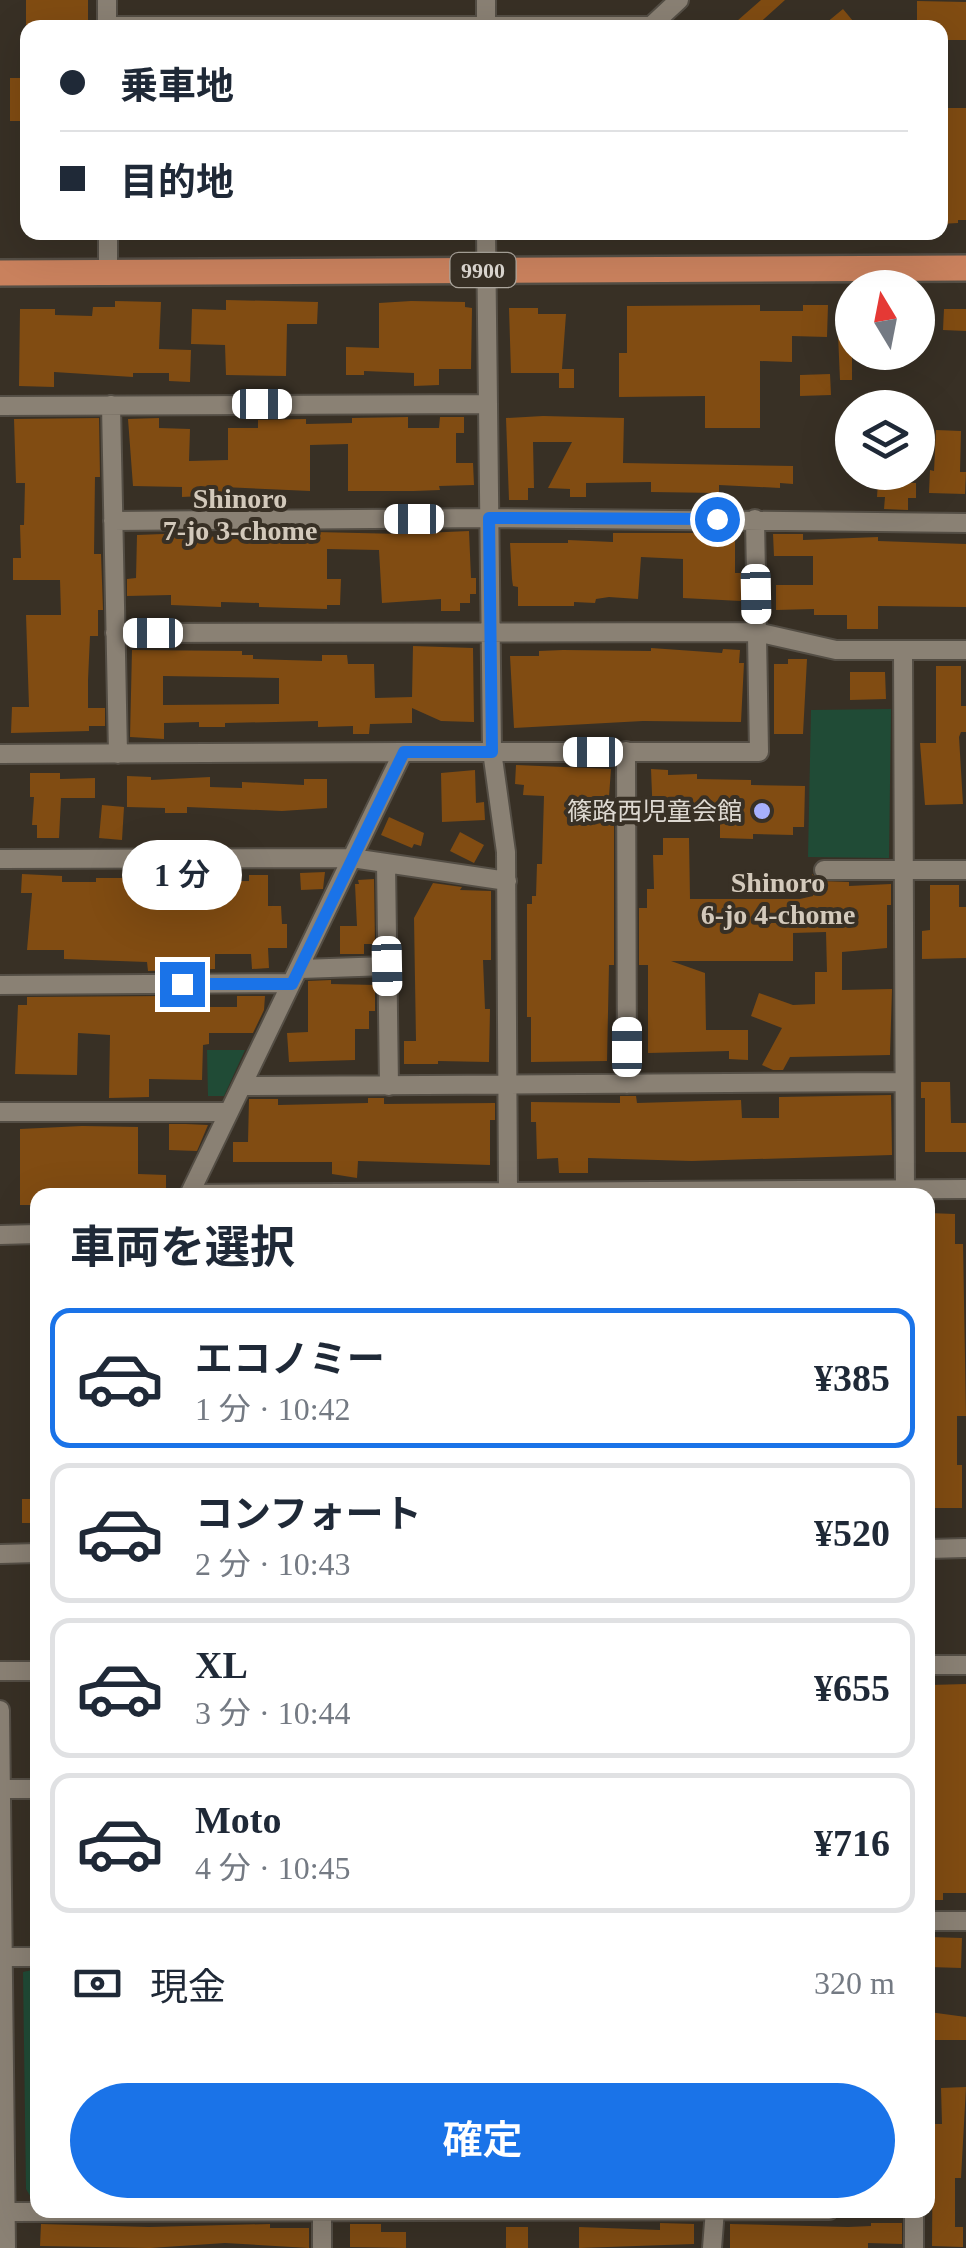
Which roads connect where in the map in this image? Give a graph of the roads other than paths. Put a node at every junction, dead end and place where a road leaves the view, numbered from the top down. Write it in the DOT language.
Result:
graph roads {
  1 [pos="679,0"];
  2 [pos="657,20"];
  3 [pos="108,240"];
  4 [pos="486,240"];
  5 [pos="966,268"];
  6 [pos="486,270"];
  7 [pos="0,272"];
  8 [pos="108,272"];
  9 [pos="488,404"];
  10 [pos="111,405"];
  11 [pos="0,406"];
  12 [pos="489,518"];
  13 [pos="755,520"];
  14 [pos="113,521"];
  15 [pos="966,523"];
  16 [pos="756,632"];
  17 [pos="115,633"];
  18 [pos="491,633"];
  19 [pos="903,650"];
  20 [pos="966,650"];
  21 [pos="404,752"];
  22 [pos="492,752"];
  23 [pos="626,752"];
  24 [pos="0,754"];
  25 [pos="118,754"];
  26 [pos="352,858"];
  27 [pos="0,860"];
  28 [pos="386,864"];
  29 [pos="824,870"];
  30 [pos="904,870"];
  31 [pos="966,870"];
  32 [pos="506,881"];
  33 [pos="387,966"];
  34 [pos="296,976"];
  35 [pos="0,985"];
  36 [pos="904,1082"];
  37 [pos="628,1084"];
  38 [pos="508,1085"];
  39 [pos="242,1086"];
  40 [pos="389,1086"];
  41 [pos="0,1112"];
  42 [pos="229,1112"];
  43 [pos="192,1188"];
  44 [pos="508,1188"];
  45 [pos="904,1188"];
  46 [pos="966,1189"];
  47 [pos="935,1190"];
  48 [pos="30,1234"];
  49 [pos="0,1235"];
  50 [pos="966,1548"];
  51 [pos="935,1549"];
  52 [pos="0,1554"];
  53 [pos="30,1554"];
  54 [pos="935,1665"];
  55 [pos="966,1665"];
  56 [pos="0,1671"];
  57 [pos="30,1671"];
  58 [pos="0,1710"];
  59 [pos="30,1788"];
  60 [pos="1,1789"];
  61 [pos="935,1921"];
  62 [pos="966,1921"];
  63 [pos="30,1956"];
  64 [pos="1,1957"];
  65 [pos="2,2132"];
  66 [pos="5,2212"];
  67 [pos="30,2212"];
  68 [pos="322,2218"];
  69 [pos="714,2218"];
  70 [pos="914,2218"];
  71 [pos="6,2248"];
  72 [pos="322,2248"];
  73 [pos="712,2248"];
  74 [pos="914,2248"];
  1 -- 2 [label="street"];
  3 -- 8 [label="street"];
  4 -- 6 [label="street"];
  5 -- 6 [label="main road, 9900"];
  6 -- 8 [label="main road, 9900"];
  6 -- 9 [label="street"];
  7 -- 8 [label="main road, 9900"];
  9 -- 10 [label="street"];
  9 -- 12 [label="street"];
  10 -- 11 [label="street"];
  10 -- 14 [label="street"];
  12 -- 13 [label="street"];
  12 -- 14 [label="street"];
  12 -- 18 [label="street"];
  13 -- 15 [label="street"];
  13 -- 16 [label="street"];
  14 -- 17 [label="street"];
  16 -- 18 [label="street"];
  16 -- 19 [label="street"];
  16 -- 23 [label="street"];
  17 -- 18 [label="street"];
  17 -- 25 [label="street"];
  18 -- 22 [label="street"];
  19 -- 20 [label="street"];
  19 -- 30 [label="street"];
  21 -- 22 [label="street"];
  21 -- 25 [label="street"];
  21 -- 26 [label="street"];
  22 -- 23 [label="street"];
  22 -- 32 [label="street"];
  23 -- 37 [label="street"];
  24 -- 25 [label="street"];
  26 -- 27 [label="street"];
  26 -- 28 [label="street"];
  26 -- 34 [label="street"];
  28 -- 32 [label="street"];
  28 -- 33 [label="street"];
  29 -- 30 [label="street"];
  30 -- 31 [label="street"];
  30 -- 36 [label="street"];
  32 -- 38 [label="street"];
  33 -- 34 [label="street"];
  33 -- 40 [label="street"];
  34 -- 35 [label="street"];
  34 -- 39 [label="street"];
  36 -- 37 [label="street"];
  36 -- 45 [label="street"];
  37 -- 38 [label="street"];
  38 -- 40 [label="street"];
  38 -- 44 [label="street"];
  39 -- 40 [label="street"];
  39 -- 42 [label="street"];
  41 -- 42 [label="street"];
  42 -- 43 [label="street"];
  46 -- 47 [label="street"];
  48 -- 49 [label="street"];
  50 -- 51 [label="street"];
  52 -- 53 [label="street"];
  54 -- 55 [label="street"];
  56 -- 57 [label="street"];
  58 -- 60 [label="street"];
  59 -- 60 [label="street"];
  60 -- 64 [label="street"];
  61 -- 62 [label="street"];
  63 -- 64 [label="street"];
  64 -- 65 [label="street"];
  65 -- 66 [label="street"];
  66 -- 67 [label="street"];
  66 -- 71 [label="street"];
  68 -- 72 [label="street"];
  69 -- 73 [label="street"];
  70 -- 74 [label="street"];
}
